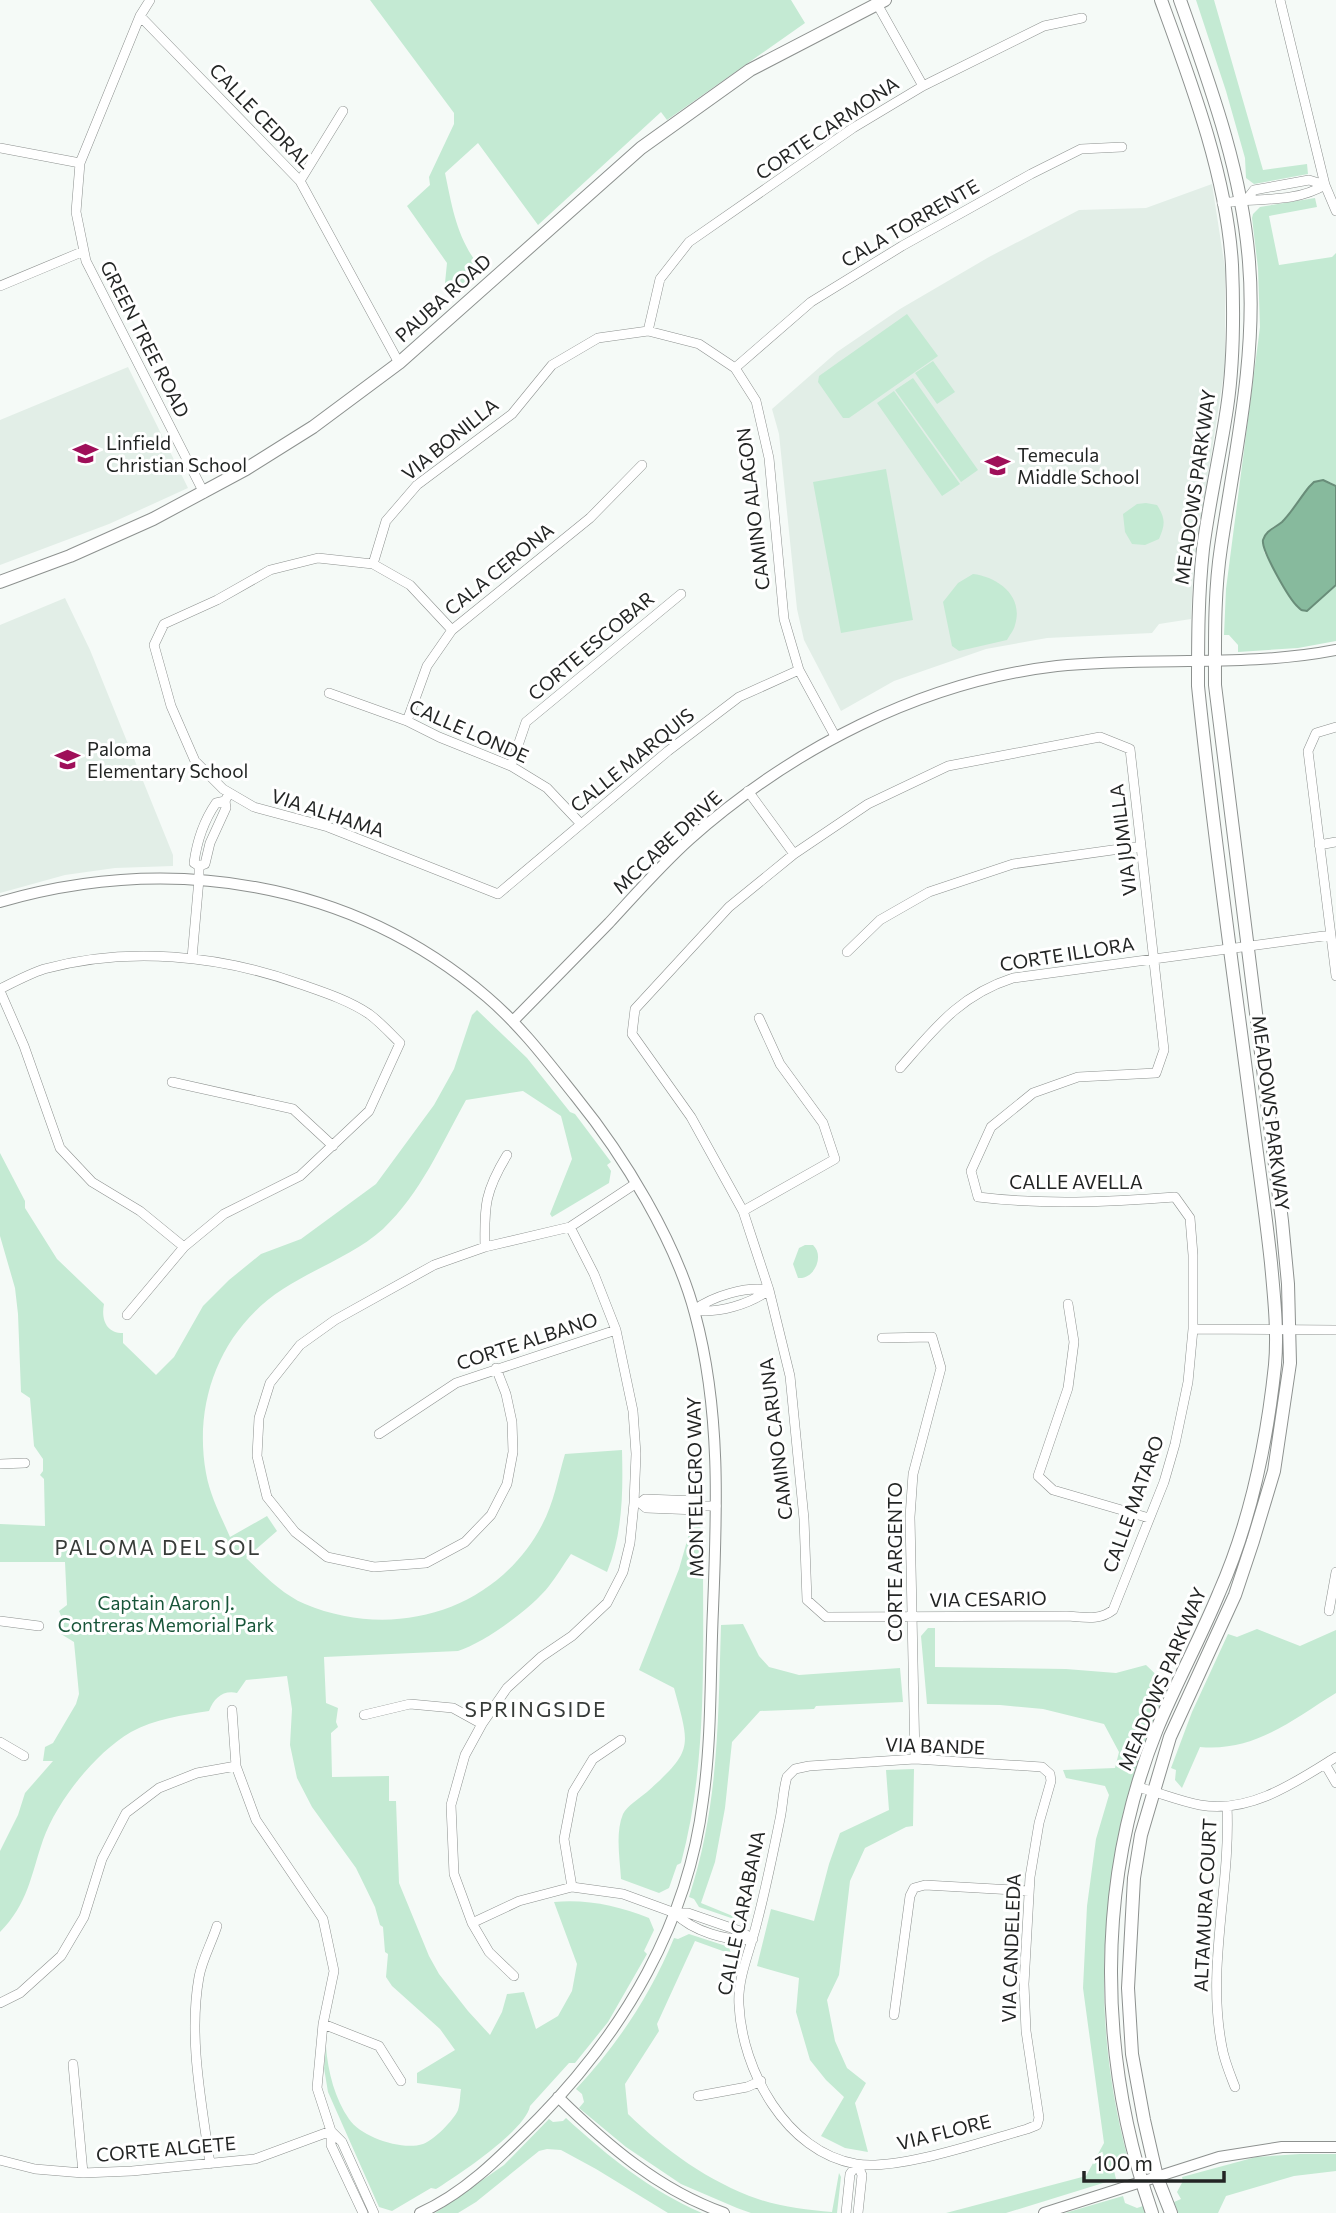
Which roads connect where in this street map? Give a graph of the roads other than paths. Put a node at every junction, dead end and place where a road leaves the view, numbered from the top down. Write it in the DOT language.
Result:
graph roads {
  1 [pos="150,0"];
  2 [pos="1161,0"];
  3 [pos="1180,0"];
  4 [pos="1280,0"];
  5 [pos="879,1"];
  6 [pos="140,16"];
  7 [pos="1082,18"];
  8 [pos="923,86"];
  9 [pos="343,111"];
  10 [pos="1122,147"];
  11 [pos="0,148"];
  12 [pos="80,163"];
  13 [pos="300,181"];
  14 [pos="1325,185"];
  15 [pos="1244,199"];
  16 [pos="1222,203"];
  17 [pos="1336,211"];
  18 [pos="84,251"];
  19 [pos="0,286"];
  20 [pos="648,331"];
  21 [pos="399,363"];
  22 [pos="735,368"];
  23 [pos="642,465"];
  24 [pos="204,492"];
  25 [pos="373,564"];
  26 [pos="0,582"];
  27 [pos="681,594"];
  28 [pos="452,631"];
  29 [pos="1336,650"];
  30 [pos="1215,659"];
  31 [pos="1198,660"];
  32 [pos="799,670"];
  33 [pos="329,693"];
  34 [pos="407,721"];
  35 [pos="1336,727"];
  36 [pos="835,736"];
  37 [pos="511,766"];
  38 [pos="748,791"];
  39 [pos="227,797"];
  40 [pos="581,824"];
  41 [pos="1336,842"];
  42 [pos="1319,845"];
  43 [pos="1141,846"];
  44 [pos="794,854"];
  45 [pos="199,878"];
  46 [pos="498,894"];
  47 [pos="0,902"];
  48 [pos="1331,934"];
  49 [pos="1246,947"];
  50 [pos="1231,950"];
  51 [pos="847,952"];
  52 [pos="192,958"];
  53 [pos="1154,958"];
  54 [pos="1336,976"];
  55 [pos="0,990"];
  56 [pos="759,1018"];
  57 [pos="513,1021"];
  58 [pos="900,1068"];
  59 [pos="172,1082"];
  60 [pos="332,1146"];
  61 [pos="507,1155"];
  62 [pos="635,1184"];
  63 [pos="978,1197"];
  64 [pos="1175,1197"];
  65 [pos="743,1211"];
  66 [pos="570,1227"];
  67 [pos="184,1247"];
  68 [pos="485,1247"];
  69 [pos="769,1290"];
  70 [pos="1068,1304"];
  71 [pos="694,1310"];
  72 [pos="127,1315"];
  73 [pos="1193,1329"];
  74 [pos="1276,1329"];
  75 [pos="1290,1329"];
  76 [pos="616,1330"];
  77 [pos="1336,1330"];
  78 [pos="882,1338"];
  79 [pos="496,1368"];
  80 [pos="379,1434"];
  81 [pos="25,1463"];
  82 [pos="0,1464"];
  83 [pos="637,1503"];
  84 [pos="716,1506"];
  85 [pos="1149,1518"];
  86 [pos="1336,1572"];
  87 [pos="1329,1611"];
  88 [pos="1107,1615"];
  89 [pos="826,1618"];
  90 [pos="911,1618"];
  91 [pos="0,1621"];
  92 [pos="39,1626"];
  93 [pos="232,1710"];
  94 [pos="364,1715"];
  95 [pos="482,1724"];
  96 [pos="621,1740"];
  97 [pos="0,1742"];
  98 [pos="24,1756"];
  99 [pos="1336,1757"];
  100 [pos="915,1759"];
  101 [pos="1325,1764"];
  102 [pos="236,1766"];
  103 [pos="1050,1774"];
  104 [pos="1336,1783"];
  105 [pos="785,1784"];
  106 [pos="1137,1787"];
  107 [pos="1155,1791"];
  108 [pos="1227,1805"];
  109 [pos="572,1887"];
  110 [pos="1029,1891"];
  111 [pos="675,1913"];
  112 [pos="472,1923"];
  113 [pos="218,1926"];
  114 [pos="752,1939"];
  115 [pos="514,1976"];
  116 [pos="0,2003"];
  117 [pos="894,2015"];
  118 [pos="323,2024"];
  119 [pos="74,2064"];
  120 [pos="401,2081"];
  121 [pos="761,2081"];
  122 [pos="1235,2087"];
  123 [pos="698,2096"];
  124 [pos="558,2097"];
  125 [pos="1037,2125"];
  126 [pos="331,2131"];
  127 [pos="1336,2147"];
  128 [pos="0,2161"];
  129 [pos="210,2164"];
  130 [pos="857,2164"];
  131 [pos="83,2173"];
  132 [pos="1157,2177"];
  133 [pos="1141,2181"];
  134 [pos="363,2213"];
  135 [pos="374,2213"];
  136 [pos="420,2213"];
  137 [pos="724,2213"];
  138 [pos="846,2213"];
  139 [pos="858,2213"];
  140 [pos="1044,2213"];
  141 [pos="1152,2213"];
  142 [pos="1171,2213"];
  1 -- 6 [label="street, GREEN TREE ROAD"];
  2 -- 16 [label="main road, MEADOWS PARKWAY"];
  3 -- 15 [label="main road, MEADOWS PARKWAY"];
  4 -- 14 [label="street"];
  5 -- 8 [label="street"];
  5 -- 21 [label="main road, PAUBA ROAD"];
  6 -- 12 [label="street, GREEN TREE ROAD"];
  6 -- 13 [label="street, CALLE CEDRAL"];
  7 -- 8 [label="street, CORTE CARMONA"];
  8 -- 20 [label="street, CORTE CARMONA"];
  9 -- 13 [label="street"];
  10 -- 22 [label="street, CALA TORRENTE"];
  11 -- 12 [label="street"];
  12 -- 18 [label="street, GREEN TREE ROAD"];
  13 -- 21 [label="street, CALLE CEDRAL"];
  14 -- 15 [label="street"];
  14 -- 17 [label="street"];
  15 -- 16 [label="street"];
  15 -- 30 [label="main road, MEADOWS PARKWAY"];
  16 -- 31 [label="main road, MEADOWS PARKWAY"];
  18 -- 19 [label="street"];
  18 -- 24 [label="street, GREEN TREE ROAD"];
  20 -- 22 [label="street, CAMINO ALAGON"];
  20 -- 25 [label="street, VIA BONILLA"];
  21 -- 24 [label="main road, PAUBA ROAD"];
  22 -- 32 [label="street, CAMINO ALAGON"];
  23 -- 28 [label="street, CALA CERONA"];
  24 -- 26 [label="main road, PAUBA ROAD"];
  25 -- 28 [label="street"];
  25 -- 39 [label="street, VIA ALHAMA"];
  27 -- 37 [label="street, CORTE ESCOBAR"];
  28 -- 34 [label="street, CALA CERONA"];
  29 -- 30 [label="street, MCCABE DRIVE"];
  30 -- 31 [label="street, MCCABE DRIVE"];
  30 -- 49 [label="main road, MEADOWS PARKWAY"];
  31 -- 36 [label="street, MCCABE DRIVE"];
  31 -- 50 [label="main road, MEADOWS PARKWAY"];
  32 -- 36 [label="street, CAMINO ALAGON"];
  32 -- 40 [label="street, CALLE MARQUIS"];
  33 -- 34 [label="street, CALLE LONDE"];
  34 -- 37 [label="street, CALLE LONDE"];
  35 -- 42 [label="street"];
  36 -- 38 [label="street, MCCABE DRIVE"];
  37 -- 40 [label="street, CALLE LONDE"];
  38 -- 44 [label="street"];
  38 -- 57 [label="street, MCCABE DRIVE"];
  39 -- 45 [label="street"];
  39 -- 46 [label="street, VIA ALHAMA"];
  40 -- 46 [label="street, CALLE MARQUIS"];
  41 -- 42 [label="street"];
  42 -- 48 [label="street"];
  43 -- 44 [label="street, VIA JUMILLA"];
  43 -- 51 [label="street"];
  43 -- 53 [label="street, VIA JUMILLA"];
  44 -- 65 [label="street, CAMINO CARUNA"];
  45 -- 47 [label="street, MONTELEGRO WAY"];
  45 -- 52 [label="street"];
  45 -- 57 [label="street, MONTELEGRO WAY"];
  48 -- 49 [label="street, CORTE ILLORA"];
  48 -- 54 [label="street"];
  49 -- 50 [label="street, CORTE ILLORA"];
  49 -- 75 [label="main road, MEADOWS PARKWAY"];
  50 -- 53 [label="street, CORTE ILLORA"];
  50 -- 74 [label="main road, MEADOWS PARKWAY"];
  52 -- 55 [label="street"];
  52 -- 60 [label="street"];
  53 -- 58 [label="street, CORTE ILLORA"];
  53 -- 63 [label="street, VIA JUMILLA"];
  55 -- 67 [label="street"];
  56 -- 65 [label="street"];
  57 -- 62 [label="street, MONTELEGRO WAY"];
  59 -- 60 [label="street"];
  60 -- 67 [label="street"];
  61 -- 68 [label="street"];
  62 -- 66 [label="street"];
  62 -- 71 [label="street, MONTELEGRO WAY"];
  63 -- 64 [label="street, CALLE AVELLA"];
  64 -- 73 [label="street, CALLE MATARO"];
  65 -- 69 [label="street, CAMINO CARUNA"];
  66 -- 68 [label="street"];
  66 -- 76 [label="street"];
  67 -- 72 [label="street"];
  68 -- 79 [label="street"];
  69 -- 71 [label="street"];
  69 -- 89 [label="street, CAMINO CARUNA"];
  70 -- 85 [label="street"];
  71 -- 84 [label="street, MONTELEGRO WAY"];
  73 -- 74 [label="street"];
  73 -- 85 [label="street, CALLE MATARO"];
  74 -- 75 [label="street"];
  74 -- 106 [label="main road, MEADOWS PARKWAY"];
  75 -- 77 [label="street"];
  75 -- 107 [label="main road, MEADOWS PARKWAY"];
  76 -- 79 [label="street, CORTE ALBANO"];
  76 -- 83 [label="street"];
  78 -- 90 [label="street, CORTE ARGENTO"];
  79 -- 80 [label="street, CORTE ALBANO"];
  81 -- 82 [label="street"];
  83 -- 84 [label="street"];
  83 -- 95 [label="street"];
  84 -- 111 [label="street, MONTELEGRO WAY"];
  85 -- 88 [label="street, CALLE MATARO"];
  86 -- 87 [label="street"];
  88 -- 90 [label="street, VIA CESARIO"];
  89 -- 90 [label="street, VIA CESARIO"];
  90 -- 100 [label="street, CORTE ARGENTO"];
  91 -- 92 [label="street"];
  93 -- 102 [label="street"];
  94 -- 95 [label="street"];
  95 -- 112 [label="street"];
  96 -- 109 [label="street"];
  97 -- 98 [label="street"];
  99 -- 101 [label="street"];
  100 -- 103 [label="street, VIA BANDE"];
  100 -- 105 [label="street, VIA BANDE"];
  101 -- 104 [label="street"];
  101 -- 108 [label="street"];
  102 -- 116 [label="street"];
  102 -- 118 [label="street"];
  103 -- 110 [label="street, VIA CANDELEDA"];
  105 -- 114 [label="street, CALLE CARABANA"];
  106 -- 107 [label="street"];
  106 -- 133 [label="main road, MEADOWS PARKWAY"];
  107 -- 108 [label="street"];
  107 -- 132 [label="main road, MEADOWS PARKWAY"];
  108 -- 122 [label="street, ALTAMURA COURT"];
  109 -- 111 [label="street"];
  109 -- 112 [label="street"];
  110 -- 117 [label="street"];
  110 -- 125 [label="street, VIA CANDELEDA"];
  111 -- 114 [label="street"];
  111 -- 124 [label="street, MONTELEGRO WAY"];
  112 -- 115 [label="street"];
  113 -- 129 [label="street"];
  114 -- 121 [label="street, CALLE CARABANA"];
  118 -- 120 [label="street"];
  118 -- 126 [label="street"];
  119 -- 131 [label="street"];
  121 -- 123 [label="street"];
  121 -- 130 [label="street, CALLE CARABANA"];
  124 -- 136 [label="street, MONTELEGRO WAY"];
  124 -- 137 [label="street"];
  125 -- 130 [label="street, VIA FLORE"];
  126 -- 129 [label="street, CORTE ALGETE"];
  126 -- 134 [label="street"];
  126 -- 135 [label="street"];
  127 -- 132 [label="street"];
  128 -- 131 [label="street, CORTE ALGETE"];
  129 -- 131 [label="street, CORTE ALGETE"];
  130 -- 138 [label="street"];
  130 -- 139 [label="street"];
  132 -- 133 [label="street"];
  132 -- 142 [label="main road, MEADOWS PARKWAY"];
  133 -- 140 [label="street"];
  133 -- 141 [label="main road, MEADOWS PARKWAY"];
}
